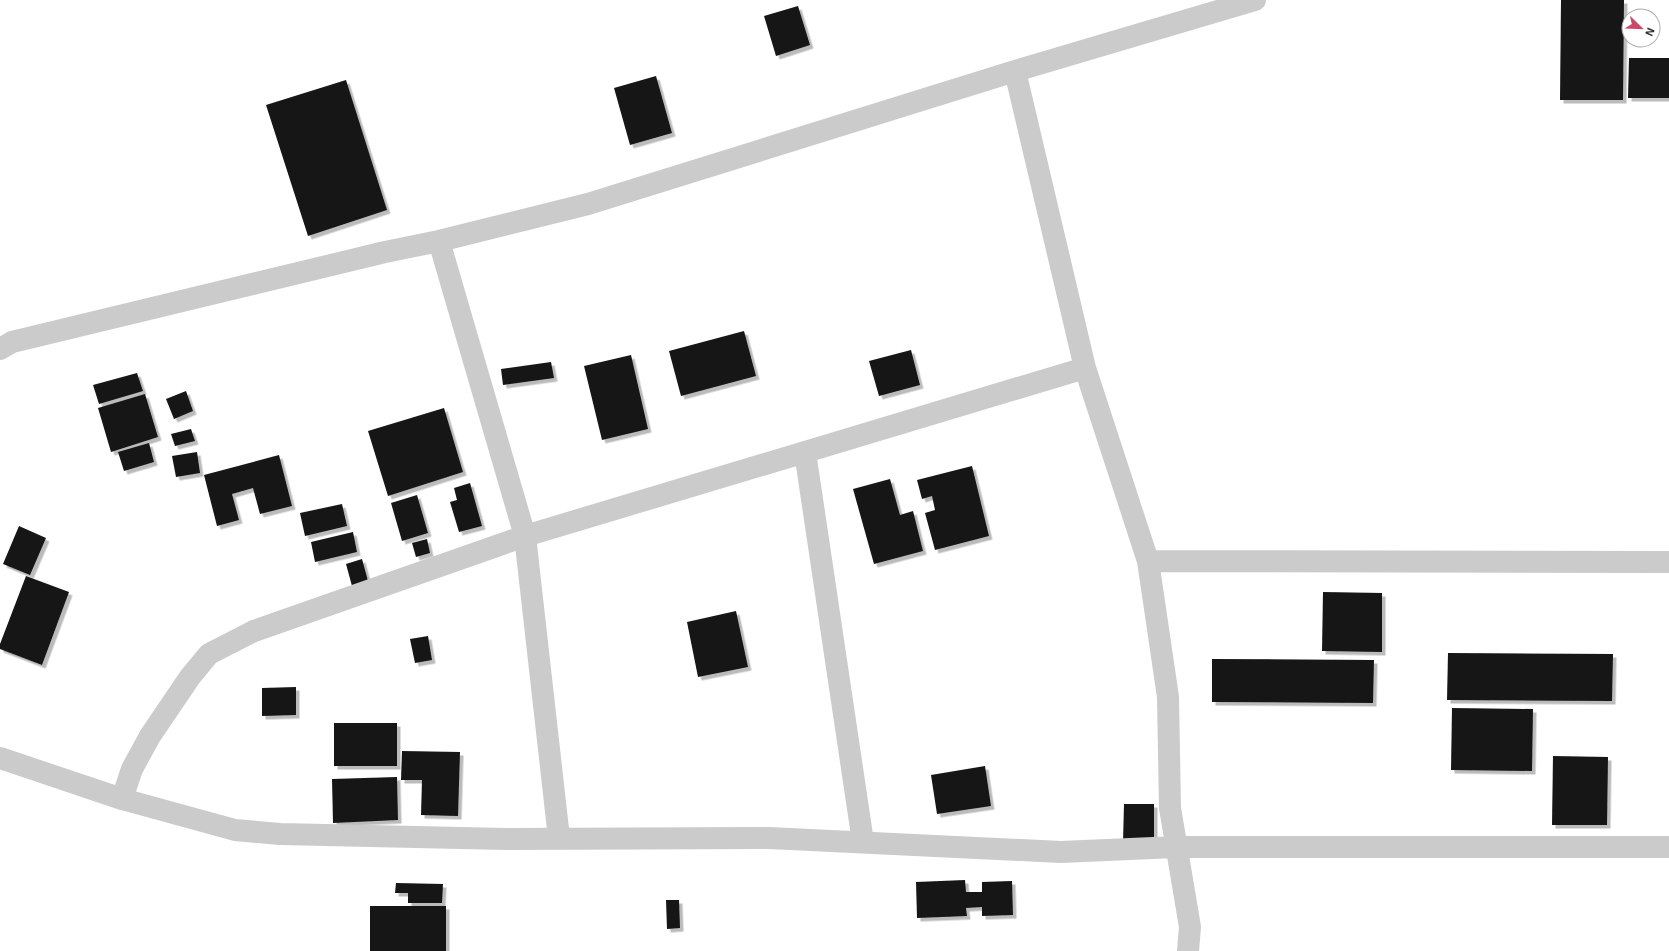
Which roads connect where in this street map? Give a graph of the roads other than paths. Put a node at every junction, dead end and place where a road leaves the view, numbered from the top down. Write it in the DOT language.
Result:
graph roads {
  1 [pos="1255,0"];
  2 [pos="1015,71"];
  3 [pos="439,241"];
  4 [pos="0,349"];
  5 [pos="1085,368"];
  6 [pos="805,452"];
  7 [pos="525,536"];
  8 [pos="1148,561"];
  9 [pos="1669,562"];
  10 [pos="0,758"];
  11 [pos="122,799"];
  12 [pos="559,838"];
  13 [pos="863,842"];
  14 [pos="1176,847"];
  15 [pos="1669,847"];
  16 [pos="1188,951"];
  1 -- 2 [label="street"];
  2 -- 3 [label="street"];
  2 -- 5 [label="street"];
  3 -- 4 [label="street"];
  3 -- 7 [label="street"];
  5 -- 6 [label="street"];
  5 -- 8 [label="street"];
  6 -- 7 [label="street"];
  6 -- 13 [label="street"];
  7 -- 11 [label="street"];
  7 -- 12 [label="street"];
  8 -- 9 [label="street"];
  8 -- 14 [label="street"];
  10 -- 11 [label="street"];
  11 -- 12 [label="street"];
  12 -- 13 [label="street"];
  13 -- 14 [label="street"];
  14 -- 15 [label="street"];
  14 -- 16 [label="street"];
}
